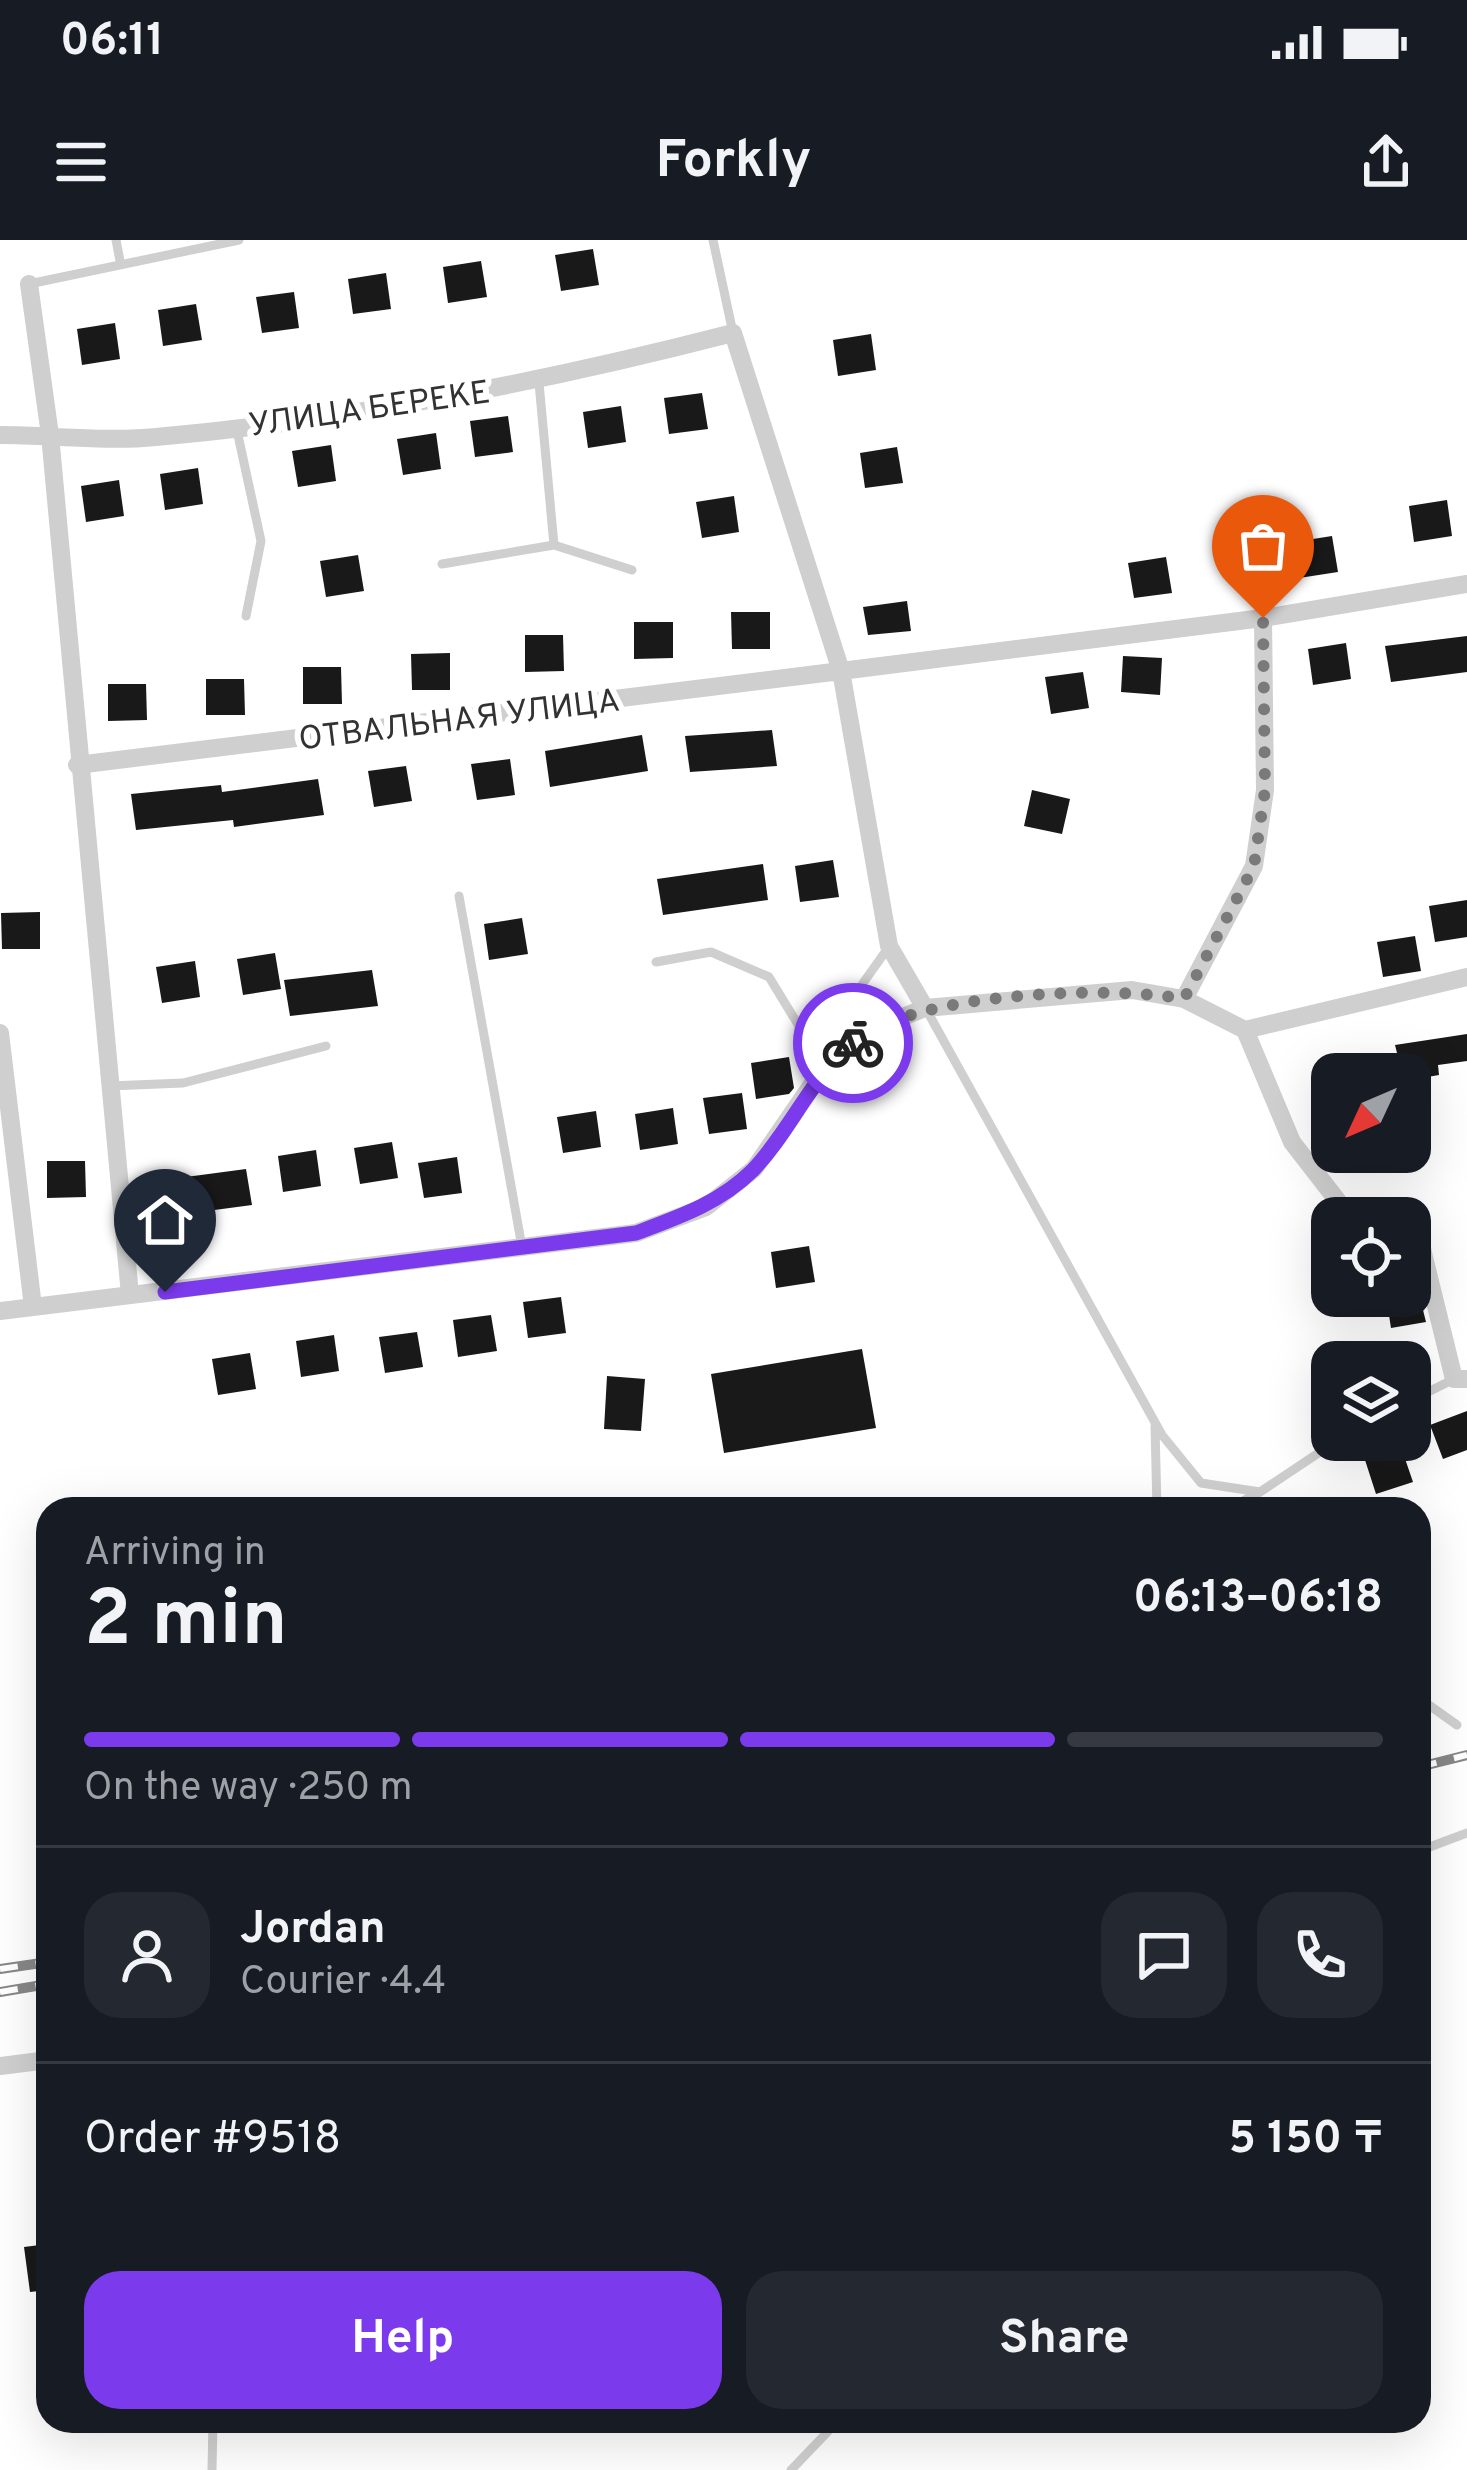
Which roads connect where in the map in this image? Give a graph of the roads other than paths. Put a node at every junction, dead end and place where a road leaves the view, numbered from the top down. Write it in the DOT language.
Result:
graph roads {
  1 [pos="116,240"];
  2 [pos="238,240"];
  3 [pos="712,240"];
  4 [pos="120,261"];
  5 [pos="29,284"];
  6 [pos="733,333"];
  7 [pos="539,383"];
  8 [pos="236,426"];
  9 [pos="0,435"];
  10 [pos="50,435"];
  11 [pos="554,545"];
  12 [pos="442,564"];
  13 [pos="632,570"];
  14 [pos="1467,584"];
  15 [pos="245,616"];
  16 [pos="1263,618"];
  17 [pos="841,671"];
  18 [pos="77,765"];
  19 [pos="459,896"];
  20 [pos="889,946"];
  21 [pos="656,962"];
  22 [pos="1467,977"];
  23 [pos="1184,999"];
  24 [pos="925,1008"];
  25 [pos="1245,1030"];
  26 [pos="0,1034"];
  27 [pos="326,1046"];
  28 [pos="828,1064"];
  29 [pos="109,1086"];
  30 [pos="1334,1197"];
  31 [pos="522,1247"];
  32 [pos="1431,1279"];
  33 [pos="130,1295"];
  34 [pos="33,1307"];
  35 [pos="0,1311"];
  36 [pos="1460,1379"];
  37 [pos="1431,1392"];
  38 [pos="1155,1423"];
  39 [pos="1311,1458"];
  40 [pos="1260,1492"];
  41 [pos="1157,1497"];
  42 [pos="1251,1497"];
  43 [pos="1431,1707"];
  44 [pos="1457,1725"];
  45 [pos="1467,1833"];
  46 [pos="1431,1846"];
  47 [pos="36,2062"];
  48 [pos="0,2066"];
  49 [pos="213,2433"];
  50 [pos="826,2433"];
  51 [pos="212,2470"];
  52 [pos="791,2470"];
  1 -- 4 [label="lane"];
  2 -- 4 [label="lane"];
  3 -- 6 [label="lane"];
  4 -- 5 [label="lane"];
  5 -- 10 [label="street"];
  6 -- 7 [label="street, УЛИЦА БЕРЕКЕ"];
  6 -- 17 [label="street"];
  7 -- 8 [label="street, УЛИЦА БЕРЕКЕ"];
  7 -- 11 [label="lane"];
  8 -- 10 [label="street, УЛИЦА БЕРЕКЕ"];
  8 -- 15 [label="lane"];
  9 -- 10 [label="street, УЛИЦА БЕРЕКЕ"];
  10 -- 18 [label="street"];
  11 -- 12 [label="lane"];
  11 -- 13 [label="lane"];
  14 -- 16 [label="street, ОТВАЛЬНАЯ УЛИЦА"];
  16 -- 17 [label="street, ОТВАЛЬНАЯ УЛИЦА"];
  16 -- 23 [label="street"];
  17 -- 18 [label="street, ОТВАЛЬНАЯ УЛИЦА"];
  17 -- 20 [label="street"];
  18 -- 29 [label="street"];
  19 -- 31 [label="lane"];
  20 -- 24 [label="street"];
  20 -- 28 [label="lane"];
  21 -- 28 [label="lane"];
  22 -- 25 [label="street"];
  23 -- 24 [label="street"];
  23 -- 25 [label="street"];
  24 -- 28 [label="street"];
  24 -- 38 [label="lane"];
  25 -- 30 [label="street"];
  26 -- 34 [label="street"];
  27 -- 29 [label="lane"];
  28 -- 31 [label="street"];
  29 -- 33 [label="street"];
  31 -- 33 [label="street"];
  32 -- 36 [label="street"];
  33 -- 34 [label="street"];
  34 -- 35 [label="street"];
  36 -- 37 [label="lane"];
  38 -- 40 [label="lane"];
  38 -- 41 [label="lane"];
  39 -- 40 [label="lane"];
  40 -- 42 [label="lane"];
  43 -- 44 [label="lane"];
  45 -- 46 [label="lane"];
  47 -- 48 [label="street"];
  49 -- 51 [label="lane"];
  50 -- 52 [label="lane"];
}
